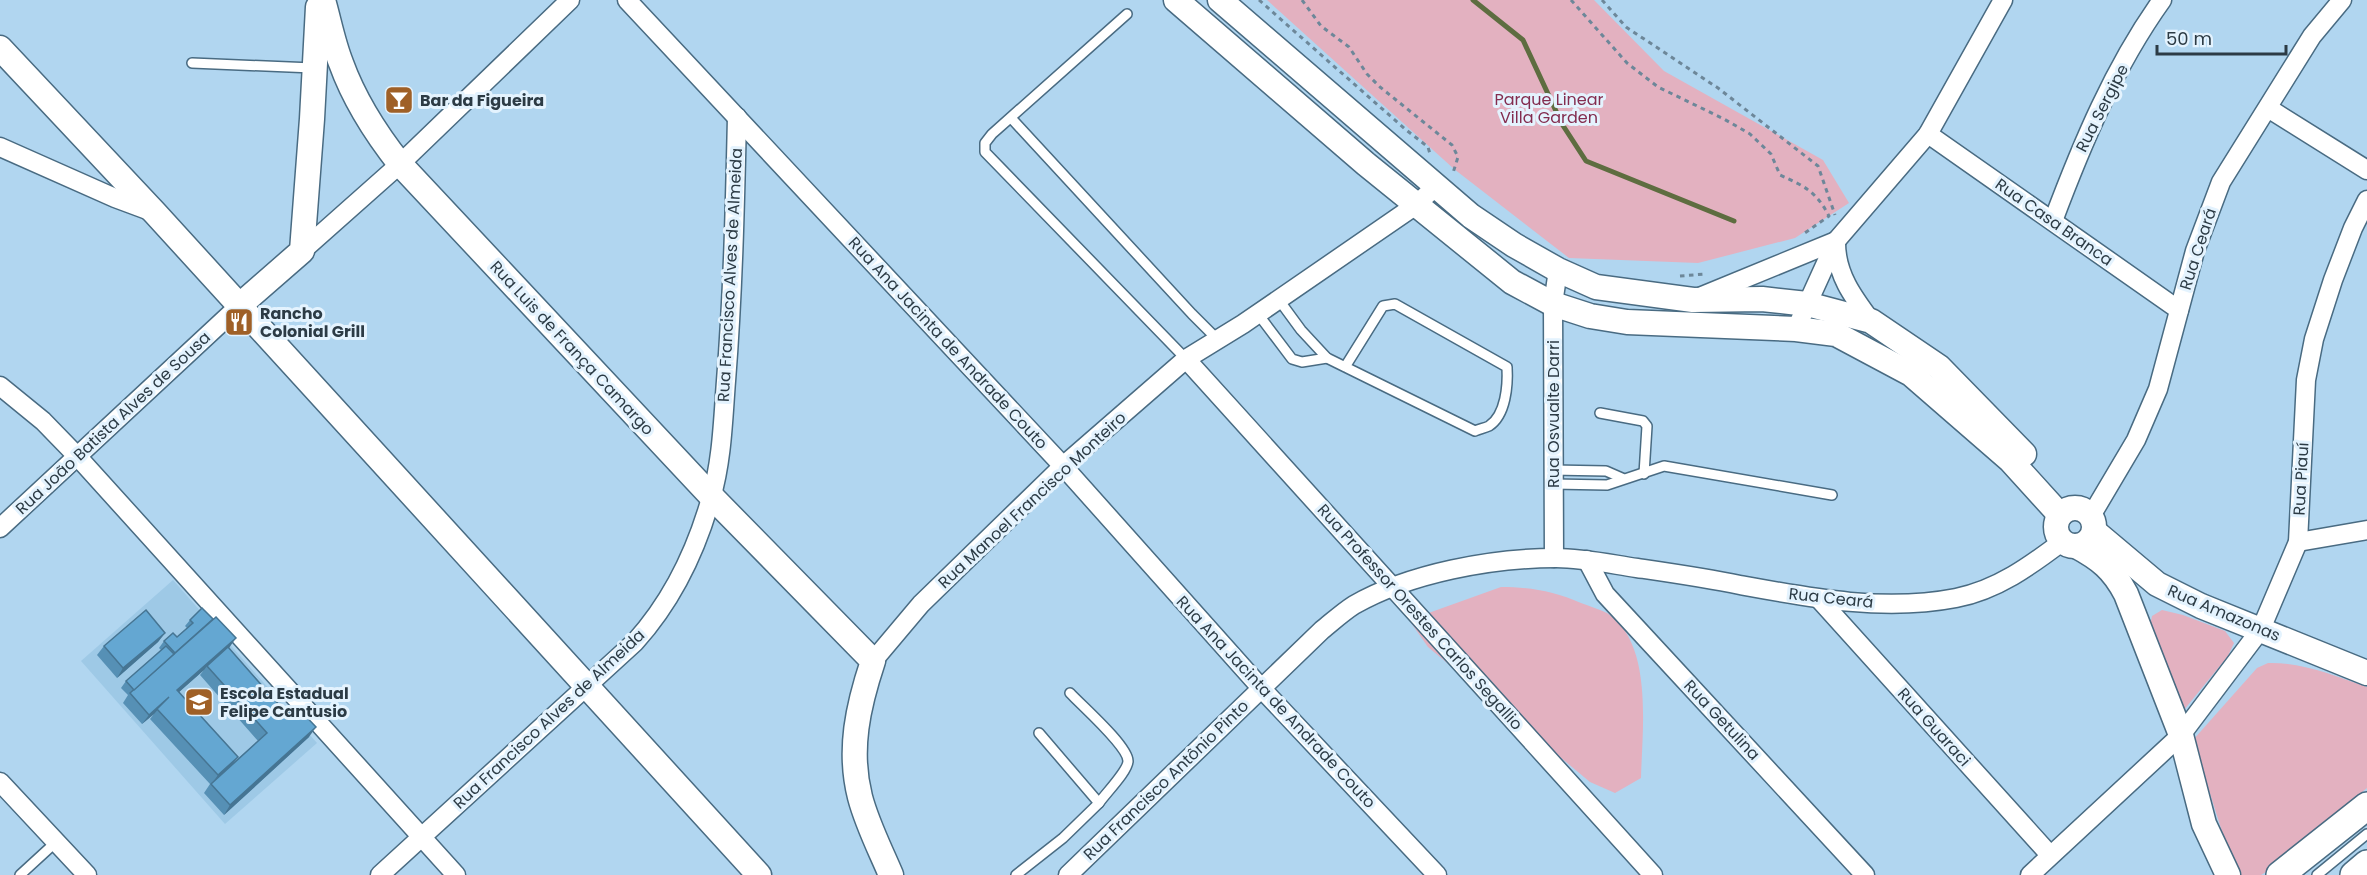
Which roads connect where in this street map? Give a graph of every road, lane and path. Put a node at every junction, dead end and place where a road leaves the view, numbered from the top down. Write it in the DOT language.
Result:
graph roads {
  1 [pos="321,0"];
  2 [pos="570,0"];
  3 [pos="627,0"];
  4 [pos="1176,0"];
  5 [pos="1220,0"];
  6 [pos="1259,0"];
  7 [pos="1302,0"];
  8 [pos="1571,0"];
  9 [pos="1602,0"];
  10 [pos="2003,0"];
  11 [pos="2162,0"];
  12 [pos="2342,0"];
  13 [pos="1127,14"];
  14 [pos="0,48"];
  15 [pos="192,63"];
  16 [pos="315,69"];
  17 [pos="2268,108"];
  18 [pos="737,117"];
  19 [pos="1011,118"];
  20 [pos="1928,134"];
  21 [pos="1411,140"];
  22 [pos="1386,144"];
  23 [pos="0,147"];
  24 [pos="1425,155"];
  25 [pos="400,164"];
  26 [pos="2367,170"];
  27 [pos="1446,184"];
  28 [pos="2367,200"];
  29 [pos="1416,205"];
  30 [pos="155,213"];
  31 [pos="1836,218"];
  32 [pos="2054,221"];
  33 [pos="1799,237"];
  34 [pos="1836,241"];
  35 [pos="302,250"];
  36 [pos="1558,270"];
  37 [pos="1712,274"];
  38 [pos="1670,275"];
  39 [pos="1279,300"];
  40 [pos="1693,300"];
  41 [pos="1553,304"];
  42 [pos="1807,304"];
  43 [pos="239,306"];
  44 [pos="2179,310"];
  45 [pos="1258,314"];
  46 [pos="1871,321"];
  47 [pos="1796,329"];
  48 [pos="1218,339"];
  49 [pos="1327,358"];
  50 [pos="1186,359"];
  51 [pos="1345,367"];
  52 [pos="0,386"];
  53 [pos="1600,412"];
  54 [pos="77,456"];
  55 [pos="1063,466"];
  56 [pos="1644,474"];
  57 [pos="1552,477"];
  58 [pos="1622,478"];
  59 [pos="1832,495"];
  60 [pos="712,497"];
  61 [pos="2076,526"];
  62 [pos="0,528"];
  63 [pos="2367,530"];
  64 [pos="2298,542"];
  65 [pos="1554,558"];
  66 [pos="1587,560"];
  67 [pos="1394,588"];
  68 [pos="1819,599"];
  69 [pos="2261,629"];
  70 [pos="873,661"];
  71 [pos="2367,673"];
  72 [pos="588,685"];
  73 [pos="1262,689"];
  74 [pos="1070,693"];
  75 [pos="1039,733"];
  76 [pos="2181,735"];
  77 [pos="0,782"];
  78 [pos="1099,803"];
  79 [pos="2367,806"];
  80 [pos="2367,834"];
  81 [pos="420,837"];
  82 [pos="56,842"];
  83 [pos="2050,855"];
  84 [pos="2367,864"];
  85 [pos="20,875"];
  86 [pos="87,875"];
  87 [pos="380,875"];
  88 [pos="456,875"];
  89 [pos="759,875"];
  90 [pos="891,875"];
  91 [pos="1016,875"];
  92 [pos="1068,875"];
  93 [pos="1437,875"];
  94 [pos="1653,875"];
  95 [pos="1865,875"];
  96 [pos="2030,875"];
  97 [pos="2228,875"];
  98 [pos="2280,875"];
  99 [pos="2317,875"];
  100 [pos="2354,875"];
  1 -- 16 [label="street"];
  1 -- 25 [label="street, Rua Luis de França Camargo"];
  2 -- 25 [label="street, Rua João Batista Alves de Sousa"];
  3 -- 18 [label="street, Rua Ana Jacinta de Andrade Couto"];
  4 -- 29 [label="street, Rua Amazonas"];
  5 -- 22 [label="street, Rua Amazonas"];
  6 -- 24 [label="path"];
  7 -- 27 [label="path"];
  8 -- 33 [label="path"];
  9 -- 31 [label="path"];
  10 -- 20 [label="street"];
  11 -- 32 [label="street, Rua Sergipe"];
  12 -- 17 [label="street, Rua Ceará"];
  13 -- 19 [label="lane"];
  14 -- 30 [label="street"];
  15 -- 16 [label="lane"];
  16 -- 35 [label="street"];
  17 -- 26 [label="street"];
  17 -- 44 [label="street, Rua Ceará"];
  18 -- 55 [label="street, Rua Ana Jacinta de Andrade Couto"];
  18 -- 60 [label="street, Rua Francisco Alves de Almeida"];
  19 -- 48 [label="lane"];
  19 -- 50 [label="lane"];
  20 -- 32 [label="street, Rua Casa Branca"];
  20 -- 34 [label="street"];
  21 -- 22 [label="path"];
  22 -- 27 [label="street, Rua Amazonas"];
  23 -- 30 [label="street"];
  25 -- 35 [label="street, Rua João Batista Alves de Sousa"];
  25 -- 60 [label="street, Rua Luis de França Camargo"];
  27 -- 29 [label="street, Rua Manoel Francisco Monteiro"];
  27 -- 36 [label="street, Rua Amazonas"];
  28 -- 64 [label="street, Rua Piauí"];
  29 -- 39 [label="street, Rua Manoel Francisco Monteiro"];
  29 -- 41 [label="street, Rua Amazonas"];
  30 -- 43 [label="street"];
  32 -- 44 [label="street, Rua Casa Branca"];
  34 -- 40 [label="street"];
  34 -- 42 [label="street"];
  34 -- 46 [label="street"];
  35 -- 43 [label="street, Rua João Batista Alves de Sousa"];
  36 -- 40 [label="street, Rua Amazonas"];
  36 -- 41 [label="street, Rua Osvualte Darri"];
  37 -- 38 [label="path"];
  39 -- 45 [label="street, Rua Manoel Francisco Monteiro"];
  39 -- 49 [label="lane"];
  40 -- 42 [label="street, Rua Amazonas"];
  41 -- 47 [label="street, Rua Amazonas"];
  41 -- 57 [label="street, Rua Osvualte Darri"];
  42 -- 46 [label="street, Rua Amazonas"];
  42 -- 47 [label="street"];
  43 -- 54 [label="street, Rua João Batista Alves de Sousa"];
  43 -- 72 [label="street"];
  44 -- 61 [label="street, Rua Ceará"];
  45 -- 48 [label="street, Rua Manoel Francisco Monteiro"];
  45 -- 49 [label="lane"];
  46 -- 61 [label="street, Rua Amazonas"];
  47 -- 61 [label="street, Rua Amazonas"];
  48 -- 50 [label="street, Rua Manoel Francisco Monteiro"];
  49 -- 51 [label="lane"];
  50 -- 55 [label="street, Rua Manoel Francisco Monteiro"];
  50 -- 67 [label="street, Rua Professor Orestes Carlos Segallio"];
  51 -- 51 [label="lane"];
  52 -- 54 [label="street"];
  53 -- 56 [label="lane"];
  54 -- 62 [label="street, Rua João Batista Alves de Sousa"];
  54 -- 81 [label="street"];
  55 -- 70 [label="street, Rua Manoel Francisco Monteiro"];
  55 -- 73 [label="street, Rua Ana Jacinta de Andrade Couto"];
  56 -- 58 [label="lane"];
  56 -- 59 [label="lane"];
  57 -- 58 [label="lane"];
  57 -- 58 [label="lane"];
  57 -- 65 [label="street, Rua Osvualte Darri"];
  60 -- 70 [label="street, Rua Luis de França Camargo"];
  60 -- 72 [label="street, Rua Francisco Alves de Almeida"];
  61 -- 68 [label="street, Rua Ceará"];
  61 -- 69 [label="street, Rua Amazonas"];
  61 -- 76 [label="street, Rua Amazonas"];
  63 -- 64 [label="street"];
  64 -- 69 [label="street, Rua Piauí"];
  65 -- 66 [label="street, Rua Francisco Antônio Pinto"];
  65 -- 67 [label="street, Rua Francisco Antônio Pinto"];
  66 -- 68 [label="street, Rua Ceará"];
  66 -- 95 [label="street, Rua Getulina"];
  67 -- 73 [label="street, Rua Francisco Antônio Pinto"];
  67 -- 94 [label="street, Rua Professor Orestes Carlos Segallio"];
  68 -- 83 [label="street, Rua Guaraci"];
  69 -- 71 [label="street, Rua Amazonas"];
  69 -- 76 [label="street, Rua Piauí"];
  70 -- 90 [label="street, Rua Manoel Francisco Monteiro"];
  72 -- 81 [label="street, Rua Francisco Alves de Almeida"];
  72 -- 89 [label="street"];
  73 -- 92 [label="street, Rua Francisco Antônio Pinto"];
  73 -- 93 [label="street, Rua Ana Jacinta de Andrade Couto"];
  74 -- 78 [label="lane"];
  75 -- 78 [label="lane"];
  76 -- 83 [label="street, Rua Piauí"];
  76 -- 97 [label="street, Rua Amazonas"];
  77 -- 82 [label="street"];
  78 -- 91 [label="lane"];
  79 -- 98 [label="main road"];
  80 -- 99 [label="lane"];
  81 -- 87 [label="street, Rua Francisco Alves de Almeida"];
  81 -- 88 [label="street"];
  82 -- 85 [label="lane"];
  82 -- 86 [label="street"];
  83 -- 96 [label="street, Rua Piauí"];
  84 -- 100 [label="main road"];
}
